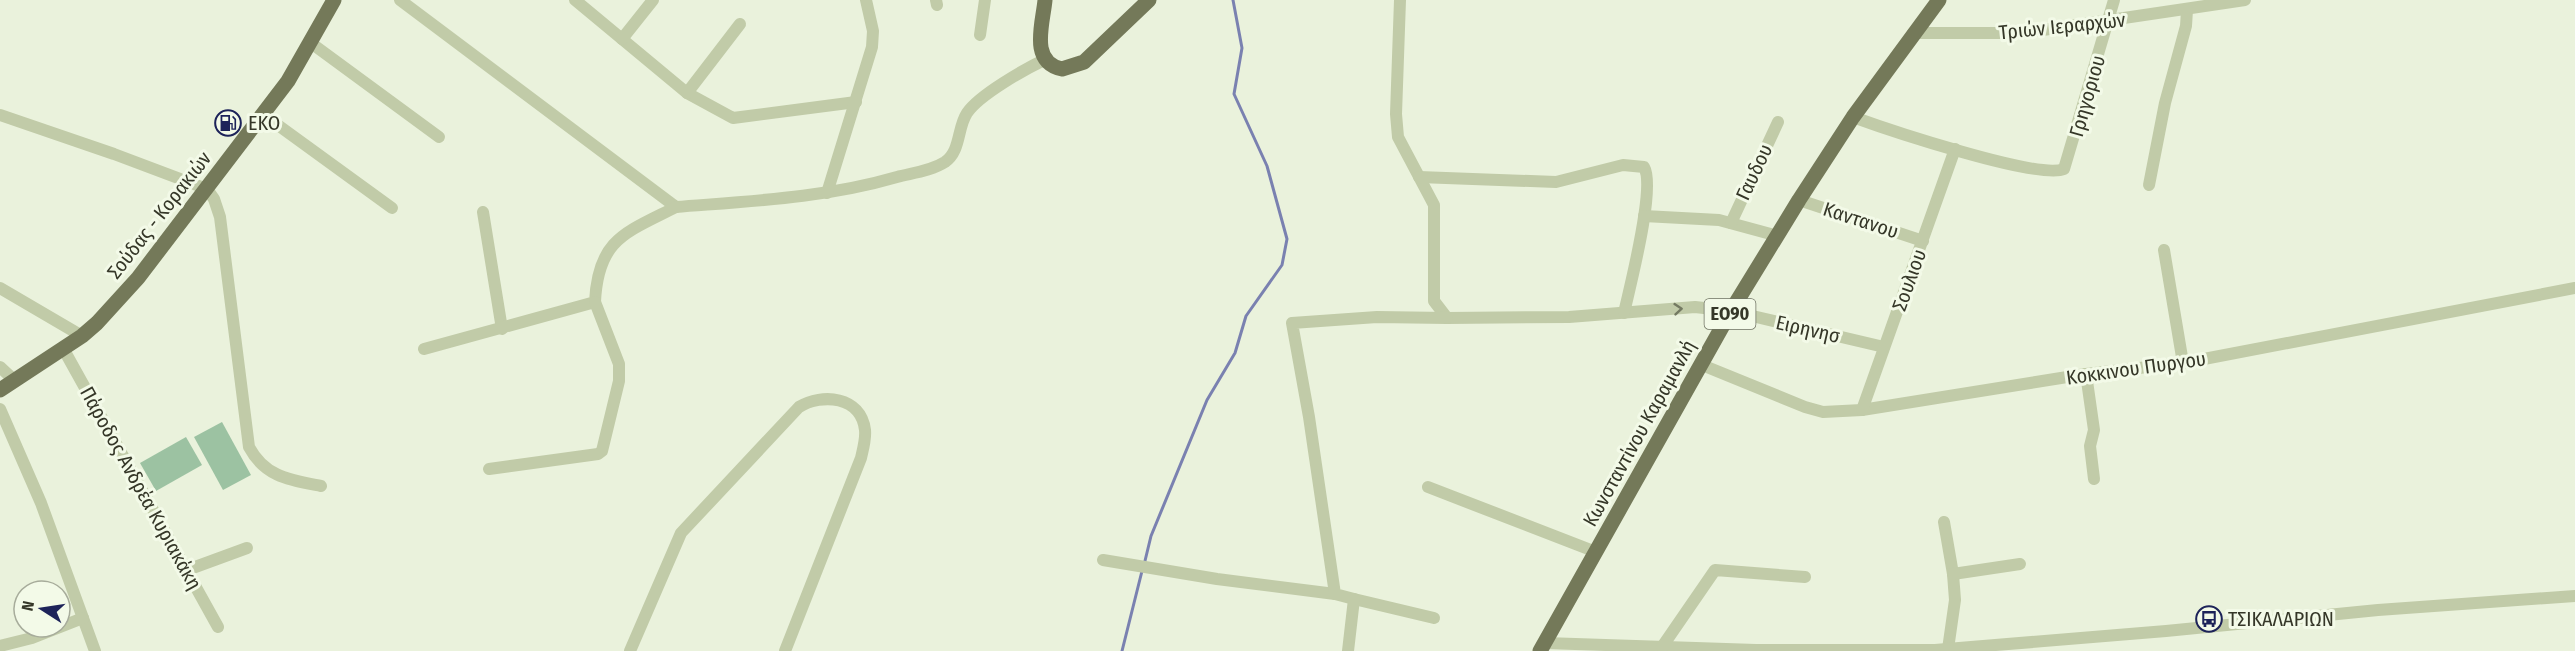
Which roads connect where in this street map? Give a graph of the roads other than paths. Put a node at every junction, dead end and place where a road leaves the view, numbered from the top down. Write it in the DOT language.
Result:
graph roads {
  1 [pos="334,0"];
  2 [pos="400,0"];
  3 [pos="575,0"];
  4 [pos="653,0"];
  5 [pos="866,0"];
  6 [pos="985,0"];
  7 [pos="1045,0"];
  8 [pos="1149,0"];
  9 [pos="1400,0"];
  10 [pos="1939,0"];
  11 [pos="2114,0"];
  12 [pos="2245,0"];
  13 [pos="2187,10"];
  14 [pos="2108,22"];
  15 [pos="740,24"];
  16 [pos="1913,33"];
  17 [pos="980,35"];
  18 [pos="622,39"];
  19 [pos="311,43"];
  20 [pos="1046,59"];
  21 [pos="687,93"];
  22 [pos="856,102"];
  23 [pos="264,115"];
  24 [pos="0,116"];
  25 [pos="1854,117"];
  26 [pos="1778,122"];
  27 [pos="439,137"];
  28 [pos="1955,149"];
  29 [pos="1419,177"];
  30 [pos="2149,185"];
  31 [pos="207,189"];
  32 [pos="827,193"];
  33 [pos="1799,200"];
  34 [pos="676,207"];
  35 [pos="392,208"];
  36 [pos="483,212"];
  37 [pos="1644,216"];
  38 [pos="1731,223"];
  39 [pos="1778,236"];
  40 [pos="1923,241"];
  41 [pos="2164,250"];
  42 [pos="0,288"];
  43 [pos="2575,288"];
  44 [pos="595,302"];
  45 [pos="1731,311"];
  46 [pos="1624,313"];
  47 [pos="1447,318"];
  48 [pos="502,329"];
  49 [pos="82,336"];
  50 [pos="1884,347"];
  51 [pos="64,350"];
  52 [pos="424,350"];
  53 [pos="2182,363"];
  54 [pos="1702,365"];
  55 [pos="0,367"];
  56 [pos="2086,374"];
  57 [pos="15,381"];
  58 [pos="0,390"];
  59 [pos="0,409"];
  60 [pos="1862,410"];
  61 [pos="489,469"];
  62 [pos="2094,479"];
  63 [pos="321,486"];
  64 [pos="1428,487"];
  65 [pos="1944,522"];
  66 [pos="247,548"];
  67 [pos="1596,552"];
  68 [pos="1103,560"];
  69 [pos="2020,564"];
  70 [pos="187,570"];
  71 [pos="1953,574"];
  72 [pos="1805,577"];
  73 [pos="1335,594"];
  74 [pos="2575,596"];
  75 [pos="1354,599"];
  76 [pos="83,618"];
  77 [pos="1434,618"];
  78 [pos="218,627"];
  79 [pos="0,646"];
  80 [pos="1543,647"];
  81 [pos="1662,647"];
  82 [pos="1948,649"];
  83 [pos="94,651"];
  84 [pos="630,651"];
  85 [pos="785,651"];
  86 [pos="1348,651"];
  1 -- 19 [label="main road, Σούδας - Κορακιών"];
  2 -- 34 [label="street"];
  3 -- 18 [label="street"];
  4 -- 18 [label="street"];
  5 -- 22 [label="street"];
  6 -- 17 [label="street"];
  7 -- 20 [label="main road"];
  8 -- 20 [label="main road"];
  9 -- 29 [label="street"];
  10 -- 16 [label="main road, Κωνσταντίνου Καραμανλή / ΕΟ90"];
  11 -- 14 [label="street, Γρηγοριου"];
  12 -- 13 [label="street, Τριών Ιεραρχών"];
  13 -- 14 [label="street, Τριών Ιεραρχών"];
  13 -- 30 [label="street"];
  14 -- 16 [label="street, Τριών Ιεραρχών"];
  14 -- 28 [label="street, Γρηγοριου"];
  15 -- 21 [label="street"];
  16 -- 25 [label="main road, Κωνσταντίνου Καραμανλή / ΕΟ90"];
  18 -- 21 [label="street"];
  19 -- 23 [label="main road, Σούδας - Κορακιών"];
  19 -- 27 [label="street"];
  20 -- 32 [label="street"];
  21 -- 22 [label="street"];
  22 -- 32 [label="street"];
  23 -- 31 [label="main road, Σούδας - Κορακιών"];
  23 -- 35 [label="street"];
  24 -- 31 [label="street"];
  25 -- 28 [label="street"];
  25 -- 33 [label="main road, Κωνσταντίνου Καραμανλή / ΕΟ90"];
  26 -- 38 [label="street, Γαυδου"];
  28 -- 40 [label="street, Σουλιου"];
  29 -- 37 [label="street"];
  29 -- 47 [label="street"];
  31 -- 49 [label="main road, Σούδας - Κορακιών"];
  31 -- 63 [label="street"];
  32 -- 34 [label="street"];
  33 -- 39 [label="main road, Κωνσταντίνου Καραμανλή / ΕΟ90"];
  33 -- 40 [label="street, Καντανου"];
  34 -- 44 [label="street"];
  36 -- 48 [label="street"];
  37 -- 38 [label="street"];
  37 -- 46 [label="street"];
  38 -- 39 [label="street"];
  39 -- 45 [label="main road, Κωνσταντίνου Καραμανλή / ΕΟ90"];
  40 -- 50 [label="street, Σουλιου"];
  41 -- 53 [label="street"];
  42 -- 49 [label="street"];
  43 -- 53 [label="street, Κοκκινου Πυργου"];
  44 -- 48 [label="street"];
  44 -- 61 [label="street"];
  46 -- 45 [label="street, Ειρηνησ, one-way"];
  45 -- 50 [label="street, Ειρηνησ"];
  45 -- 54 [label="main road, Κωνσταντίνου Καραμανλή / ΕΟ90"];
  46 -- 47 [label="street, Ειρηνησ"];
  47 -- 73 [label="street, Ειρηνησ"];
  48 -- 52 [label="street"];
  49 -- 51 [label="main road, Σούδας - Κορακιών"];
  50 -- 60 [label="street, Σουλιου"];
  51 -- 57 [label="main road, Σούδας - Κορακιών"];
  51 -- 70 [label="street, Πάροδος Ανδρέα Κυριακάκη"];
  53 -- 56 [label="street, Κοκκινου Πυργου"];
  54 -- 60 [label="street, Κοκκινου Πυργου"];
  54 -- 67 [label="main road, Κωνσταντίνου Καραμανλή / ΕΟ90"];
  55 -- 57 [label="street"];
  56 -- 60 [label="street, Κοκκινου Πυργου"];
  56 -- 62 [label="street"];
  57 -- 58 [label="main road, Σούδας - Κορακιών"];
  59 -- 76 [label="street"];
  64 -- 67 [label="street"];
  65 -- 71 [label="street"];
  66 -- 70 [label="street"];
  67 -- 80 [label="main road, Κωνσταντίνου Καραμανλή / ΕΟ90"];
  68 -- 73 [label="street"];
  69 -- 71 [label="street"];
  70 -- 78 [label="street, Πάροδος Ανδρέα Κυριακάκη"];
  71 -- 82 [label="street"];
  72 -- 81 [label="street"];
  73 -- 75 [label="street"];
  74 -- 82 [label="street"];
  75 -- 77 [label="street"];
  75 -- 86 [label="street"];
  76 -- 79 [label="street"];
  76 -- 83 [label="street"];
  80 -- 81 [label="street"];
  81 -- 82 [label="street"];
  84 -- 85 [label="street"];
}
